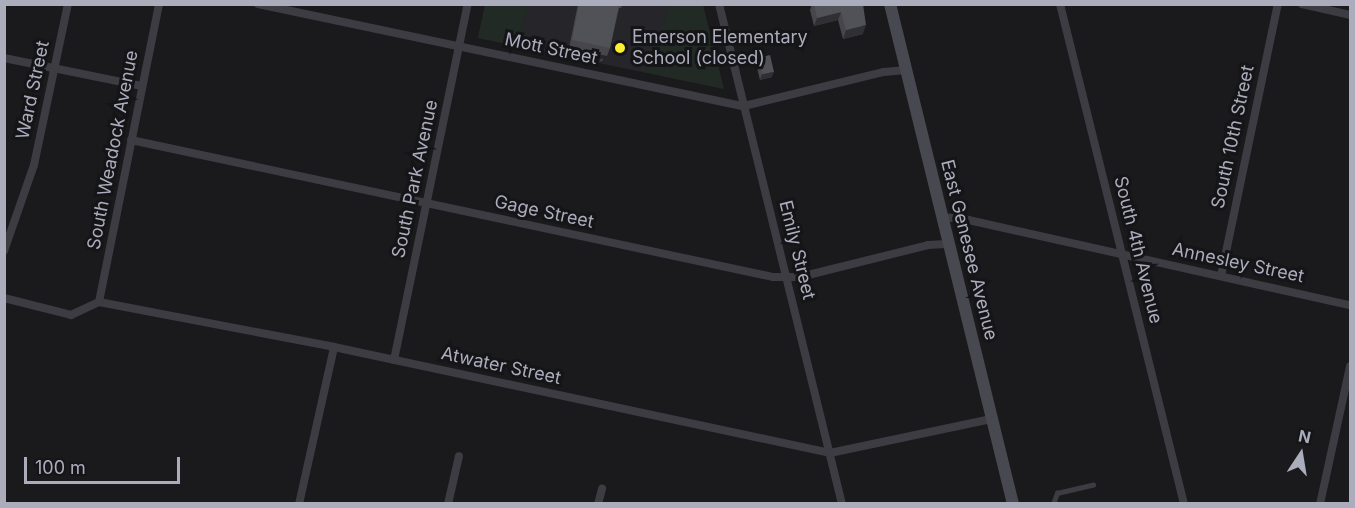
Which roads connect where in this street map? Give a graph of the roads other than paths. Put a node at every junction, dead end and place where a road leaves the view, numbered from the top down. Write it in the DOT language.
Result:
graph roads {
  1 [pos="68,4"];
  2 [pos="159,4"];
  3 [pos="258,4"];
  4 [pos="468,4"];
  5 [pos="719,4"];
  6 [pos="890,4"];
  7 [pos="1060,4"];
  8 [pos="1278,4"];
  9 [pos="1302,4"];
  10 [pos="1350,15"];
  11 [pos="460,47"];
  12 [pos="4,58"];
  13 [pos="55,69"];
  14 [pos="906,70"];
  15 [pos="142,86"];
  16 [pos="744,106"];
  17 [pos="131,140"];
  18 [pos="427,204"];
  19 [pos="942,217"];
  20 [pos="950,244"];
  21 [pos="4,250"];
  22 [pos="1122,255"];
  23 [pos="1221,276"];
  24 [pos="787,278"];
  25 [pos="4,298"];
  26 [pos="99,302"];
  27 [pos="1350,305"];
  28 [pos="334,347"];
  29 [pos="394,360"];
  30 [pos="1350,366"];
  31 [pos="992,419"];
  32 [pos="830,453"];
  33 [pos="459,456"];
  34 [pos="1093,485"];
  35 [pos="602,489"];
  36 [pos="299,504"];
  37 [pos="448,504"];
  38 [pos="598,504"];
  39 [pos="842,504"];
  40 [pos="1014,504"];
  41 [pos="1053,504"];
  42 [pos="1184,504"];
  43 [pos="1320,504"];
  1 -- 13 [label="street, Ward Street"];
  2 -- 15 [label="street, South Weadock Avenue"];
  3 -- 11 [label="street, Mott Street"];
  4 -- 11 [label="street, South Park Avenue"];
  5 -- 16 [label="street, Emily Street"];
  6 -- 14 [label="main road, East Genesee Avenue"];
  7 -- 22 [label="street, South 4th Avenue"];
  8 -- 23 [label="street, South 10th Street"];
  9 -- 10 [label="street"];
  11 -- 16 [label="street, Mott Street"];
  11 -- 18 [label="street, South Park Avenue"];
  12 -- 13 [label="street"];
  13 -- 15 [label="street"];
  13 -- 21 [label="street, Ward Street"];
  14 -- 16 [label="street, Mott Street"];
  14 -- 19 [label="main road, East Genesee Avenue"];
  15 -- 17 [label="street, South Weadock Avenue"];
  16 -- 24 [label="street, Emily Street"];
  17 -- 18 [label="street, Gage Street"];
  17 -- 26 [label="street, South Weadock Avenue"];
  18 -- 24 [label="street, Gage Street"];
  18 -- 29 [label="street, South Park Avenue"];
  19 -- 20 [label="main road, East Genesee Avenue"];
  19 -- 22 [label="street, Annesley Street"];
  20 -- 24 [label="street, Gage Street"];
  20 -- 31 [label="main road, East Genesee Avenue"];
  22 -- 23 [label="street, Annesley Street"];
  22 -- 42 [label="street, South 4th Avenue"];
  23 -- 27 [label="street, Annesley Street"];
  24 -- 32 [label="street, Emily Street"];
  25 -- 26 [label="street"];
  26 -- 28 [label="street, Atwater Street"];
  28 -- 29 [label="street, Atwater Street"];
  28 -- 36 [label="street"];
  29 -- 32 [label="street, Atwater Street"];
  30 -- 43 [label="street"];
  31 -- 32 [label="street, Atwater Street"];
  31 -- 40 [label="main road, East Genesee Avenue"];
  32 -- 39 [label="street, Emily Street"];
  33 -- 37 [label="street"];
  34 -- 41 [label="lane"];
  35 -- 38 [label="street"];
}
